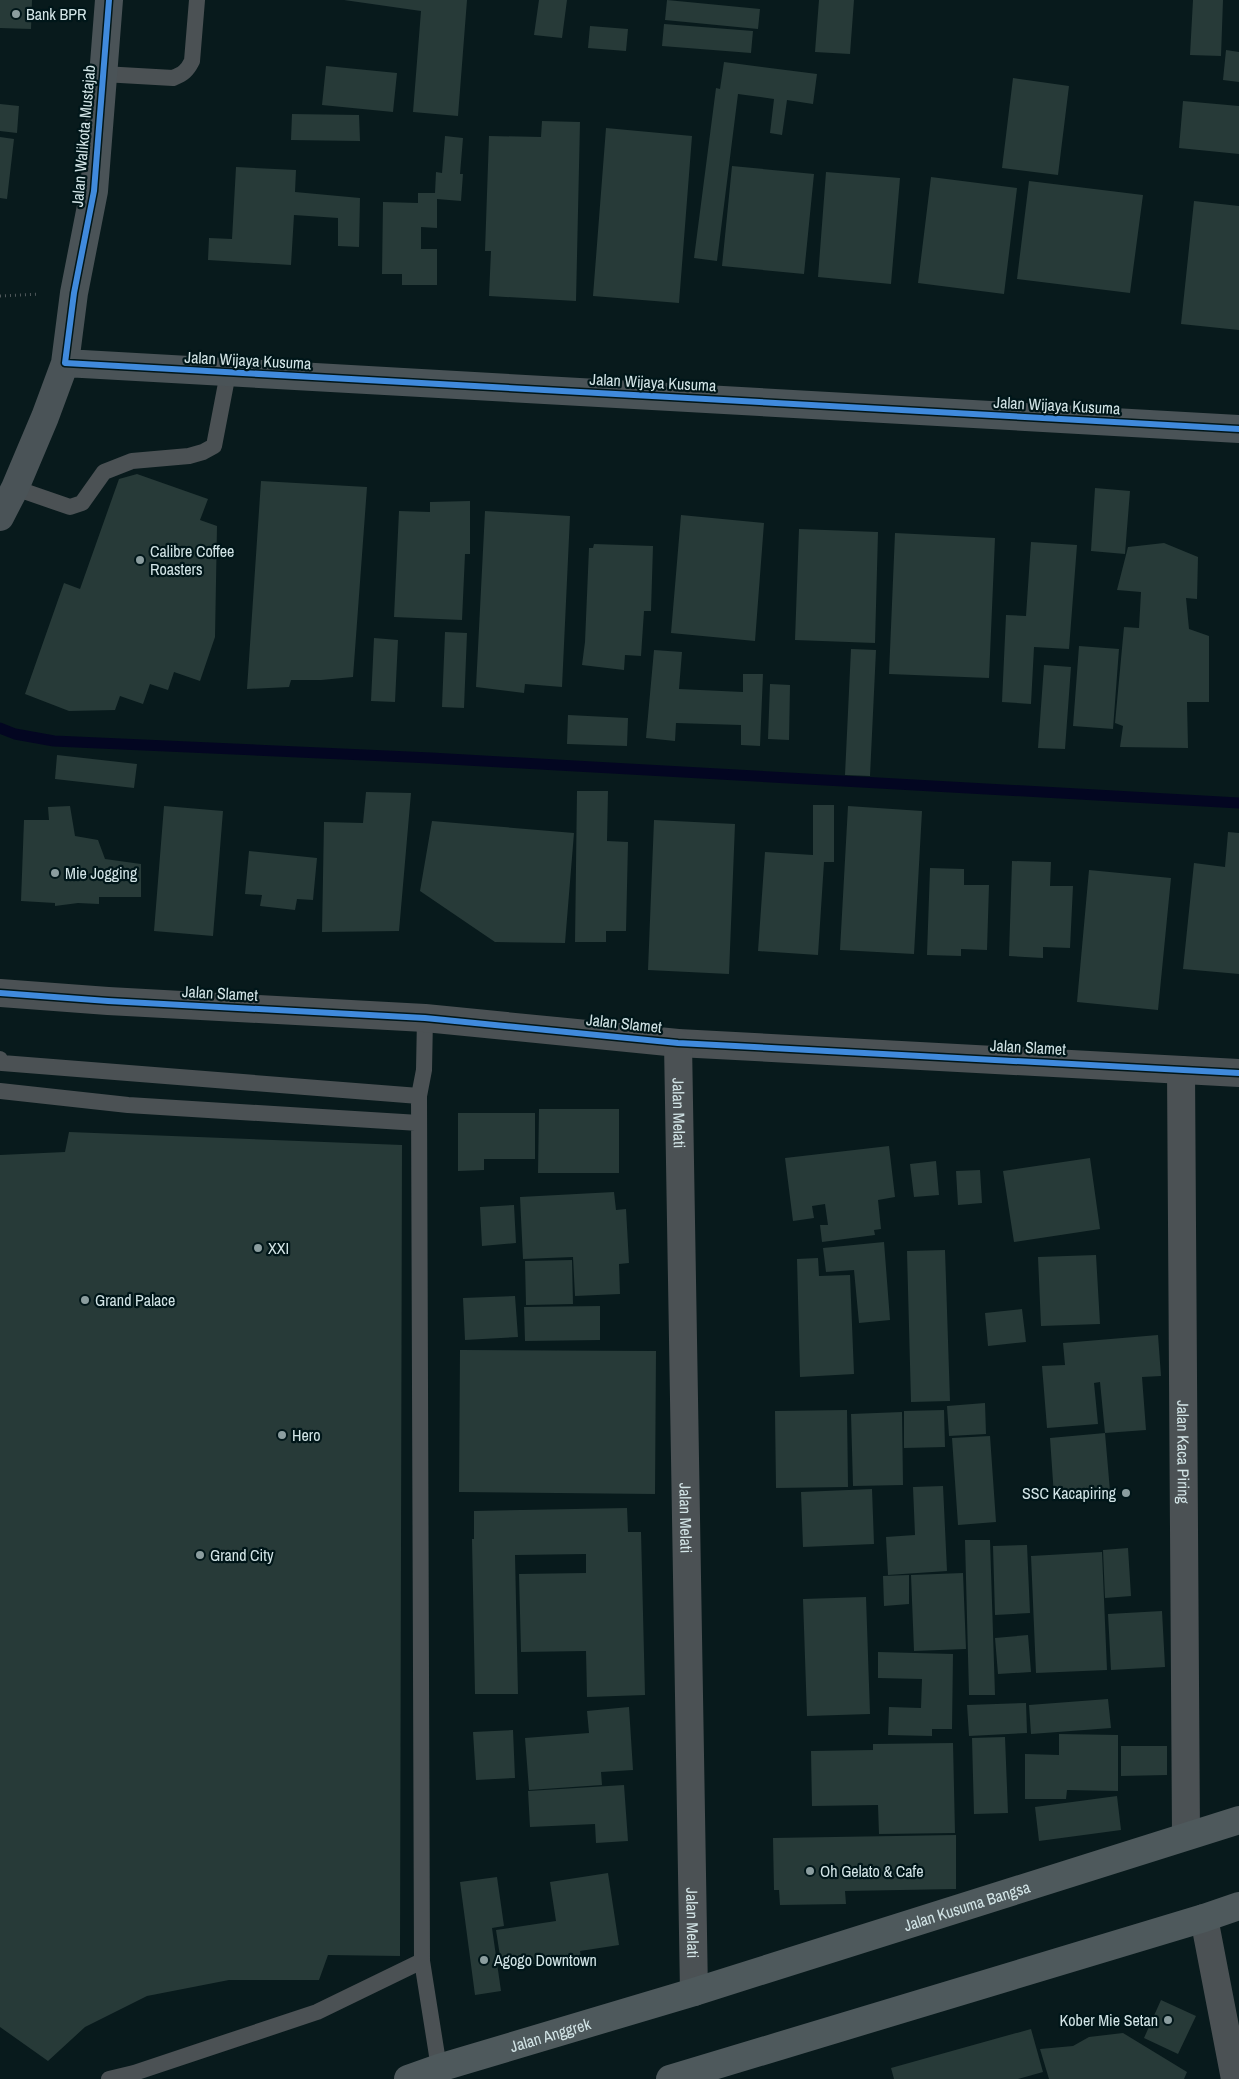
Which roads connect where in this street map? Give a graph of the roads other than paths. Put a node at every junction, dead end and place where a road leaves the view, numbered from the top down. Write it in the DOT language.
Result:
graph roads {
  1 [pos="109,0"];
  2 [pos="197,0"];
  3 [pos="103,74"];
  4 [pos="65,363"];
  5 [pos="228,373"];
  6 [pos="1239,429"];
  7 [pos="15,488"];
  8 [pos="0,517"];
  9 [pos="3,992"];
  10 [pos="425,1018"];
  11 [pos="678,1042"];
  12 [pos="0,1058"];
  13 [pos="1181,1070"];
  14 [pos="1239,1073"];
  15 [pos="0,1091"];
  16 [pos="419,1096"];
  17 [pos="419,1122"];
  18 [pos="1239,1820"];
  19 [pos="1186,1836"];
  20 [pos="1239,1906"];
  21 [pos="1204,1918"];
  22 [pos="422,1961"];
  23 [pos="694,1992"];
  24 [pos="439,2068"];
  25 [pos="682,2075"];
  26 [pos="108,2079"];
  27 [pos="408,2079"];
  28 [pos="1235,2079"];
  1 -- 3 [label="street, Jalan Walikota Mustajab"];
  2 -- 3 [label="lane"];
  3 -- 4 [label="street, Jalan Walikota Mustajab"];
  4 -- 5 [label="street, Jalan Wijaya Kusuma"];
  4 -- 7 [label="street, Jalan Walikota Mustajab"];
  5 -- 6 [label="street, Jalan Wijaya Kusuma"];
  5 -- 7 [label="lane"];
  7 -- 8 [label="street, Jalan Walikota Mustajab"];
  9 -- 10 [label="street, Jalan Slamet"];
  10 -- 11 [label="street, Jalan Slamet"];
  10 -- 16 [label="lane"];
  11 -- 13 [label="street, Jalan Slamet"];
  11 -- 23 [label="street, Jalan Melati"];
  12 -- 16 [label="lane"];
  13 -- 14 [label="street, Jalan Slamet"];
  13 -- 19 [label="street, Jalan Kaca Piring"];
  15 -- 17 [label="lane"];
  16 -- 17 [label="lane"];
  17 -- 22 [label="lane"];
  18 -- 19 [label="highway, Jalan Kusuma Bangsa"];
  19 -- 23 [label="highway, Jalan Kusuma Bangsa"];
  20 -- 21 [label="highway"];
  21 -- 25 [label="highway"];
  21 -- 28 [label="street"];
  22 -- 24 [label="lane"];
  22 -- 26 [label="lane"];
  23 -- 24 [label="highway, Jalan Anggrek"];
  24 -- 27 [label="highway, Jalan Anggrek"];
}
